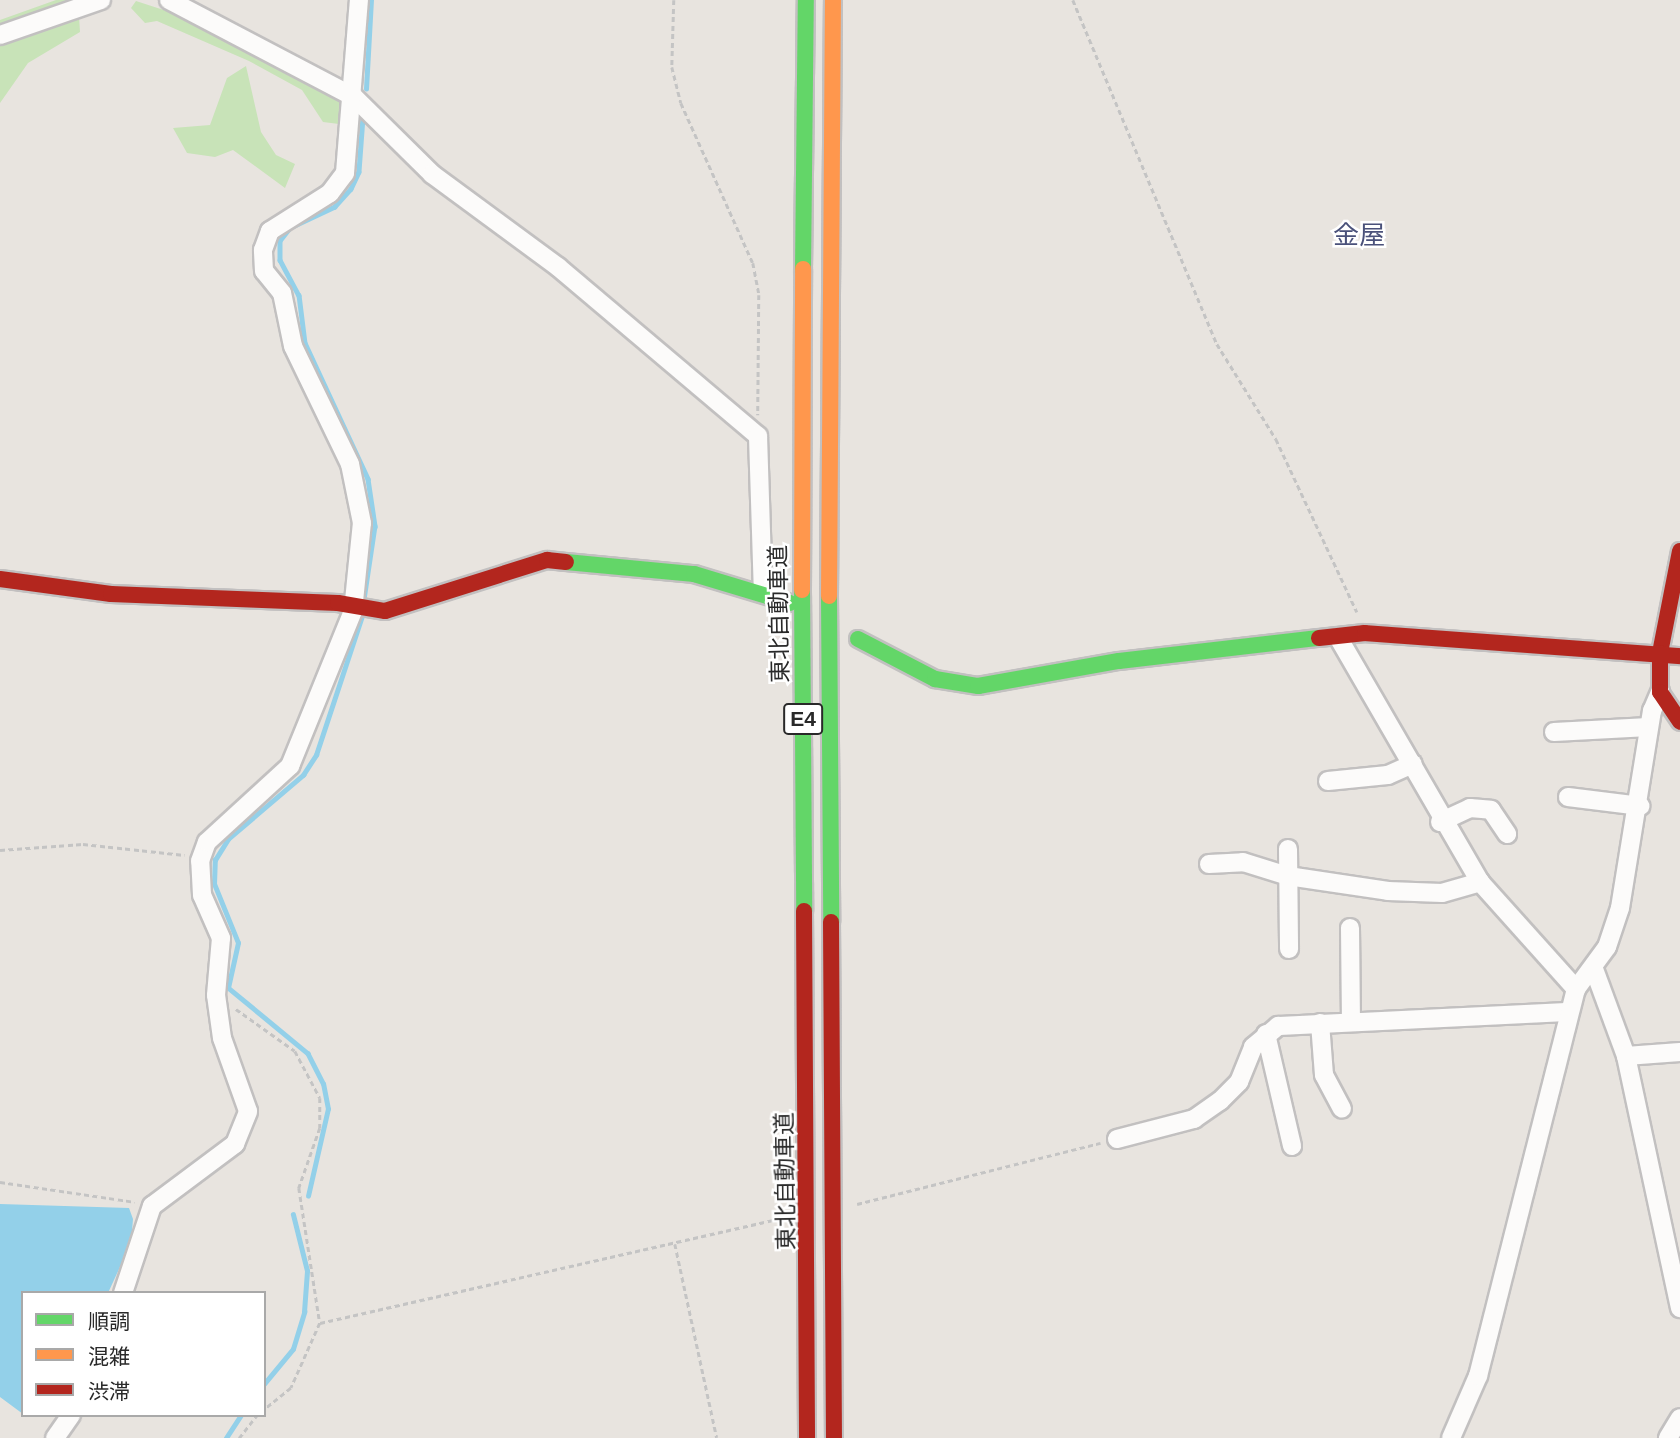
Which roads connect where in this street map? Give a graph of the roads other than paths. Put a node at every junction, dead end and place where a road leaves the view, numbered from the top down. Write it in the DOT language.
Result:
graph roads {
  1 [pos="101,0"];
  2 [pos="169,0"];
  3 [pos="359,0"];
  4 [pos="806,0"];
  5 [pos="833,0"];
  6 [pos="0,35"];
  7 [pos="354,97"];
  8 [pos="1680,551"];
  9 [pos="0,579"];
  10 [pos="763,591"];
  11 [pos="790,603"];
  12 [pos="359,611"];
  13 [pos="1338,638"];
  14 [pos="858,639"];
  15 [pos="1660,653"];
  16 [pos="1680,656"];
  17 [pos="1660,692"];
  18 [pos="1680,722"];
  19 [pos="1650,727"];
  20 [pos="1554,732"];
  21 [pos="1413,764"];
  22 [pos="1328,781"];
  23 [pos="1568,797"];
  24 [pos="1640,806"];
  25 [pos="1440,822"];
  26 [pos="1507,835"];
  27 [pos="1288,849"];
  28 [pos="1209,863"];
  29 [pos="1288,876"];
  30 [pos="1480,882"];
  31 [pos="1350,928"];
  32 [pos="1289,949"];
  33 [pos="1594,970"];
  34 [pos="1576,989"];
  35 [pos="1568,1012"];
  36 [pos="1351,1019"];
  37 [pos="1320,1023"];
  38 [pos="1266,1034"];
  39 [pos="1680,1052"];
  40 [pos="1626,1056"];
  41 [pos="1342,1109"];
  42 [pos="1117,1139"];
  43 [pos="1292,1146"];
  44 [pos="124,1291"];
  45 [pos="1680,1308"];
  46 [pos="70,1417"];
  47 [pos="1680,1418"];
  48 [pos="55,1438"];
  49 [pos="807,1438"];
  50 [pos="834,1438"];
  51 [pos="1451,1438"];
  52 [pos="1668,1438"];
  1 -- 6 [label="street"];
  2 -- 7 [label="street"];
  3 -- 7 [label="street"];
  4 -- 49 [label="main road, 東北自動車道 / E4"];
  5 -- 50 [label="main road, E4"];
  7 -- 10 [label="street"];
  7 -- 12 [label="street"];
  8 -- 15 [label="main road"];
  9 -- 12 [label="main road"];
  10 -- 11 [label="main road"];
  10 -- 12 [label="main road"];
  12 -- 44 [label="street"];
  13 -- 14 [label="main road"];
  13 -- 15 [label="main road"];
  13 -- 21 [label="street"];
  15 -- 16 [label="main road"];
  15 -- 17 [label="main road"];
  17 -- 18 [label="main road"];
  17 -- 19 [label="street"];
  19 -- 20 [label="street"];
  19 -- 24 [label="street"];
  21 -- 22 [label="street"];
  21 -- 25 [label="street"];
  23 -- 24 [label="street"];
  24 -- 33 [label="street"];
  25 -- 26 [label="street"];
  25 -- 30 [label="street"];
  27 -- 29 [label="street"];
  28 -- 29 [label="street"];
  29 -- 30 [label="street"];
  29 -- 32 [label="street"];
  30 -- 34 [label="street"];
  31 -- 36 [label="street"];
  33 -- 34 [label="street"];
  33 -- 40 [label="street"];
  34 -- 35 [label="street"];
  35 -- 36 [label="street"];
  35 -- 51 [label="street"];
  36 -- 37 [label="street"];
  37 -- 38 [label="street"];
  37 -- 41 [label="street"];
  38 -- 42 [label="street"];
  38 -- 43 [label="street"];
  39 -- 40 [label="street"];
  40 -- 45 [label="street"];
  46 -- 48 [label="street"];
  47 -- 52 [label="street"];
}
